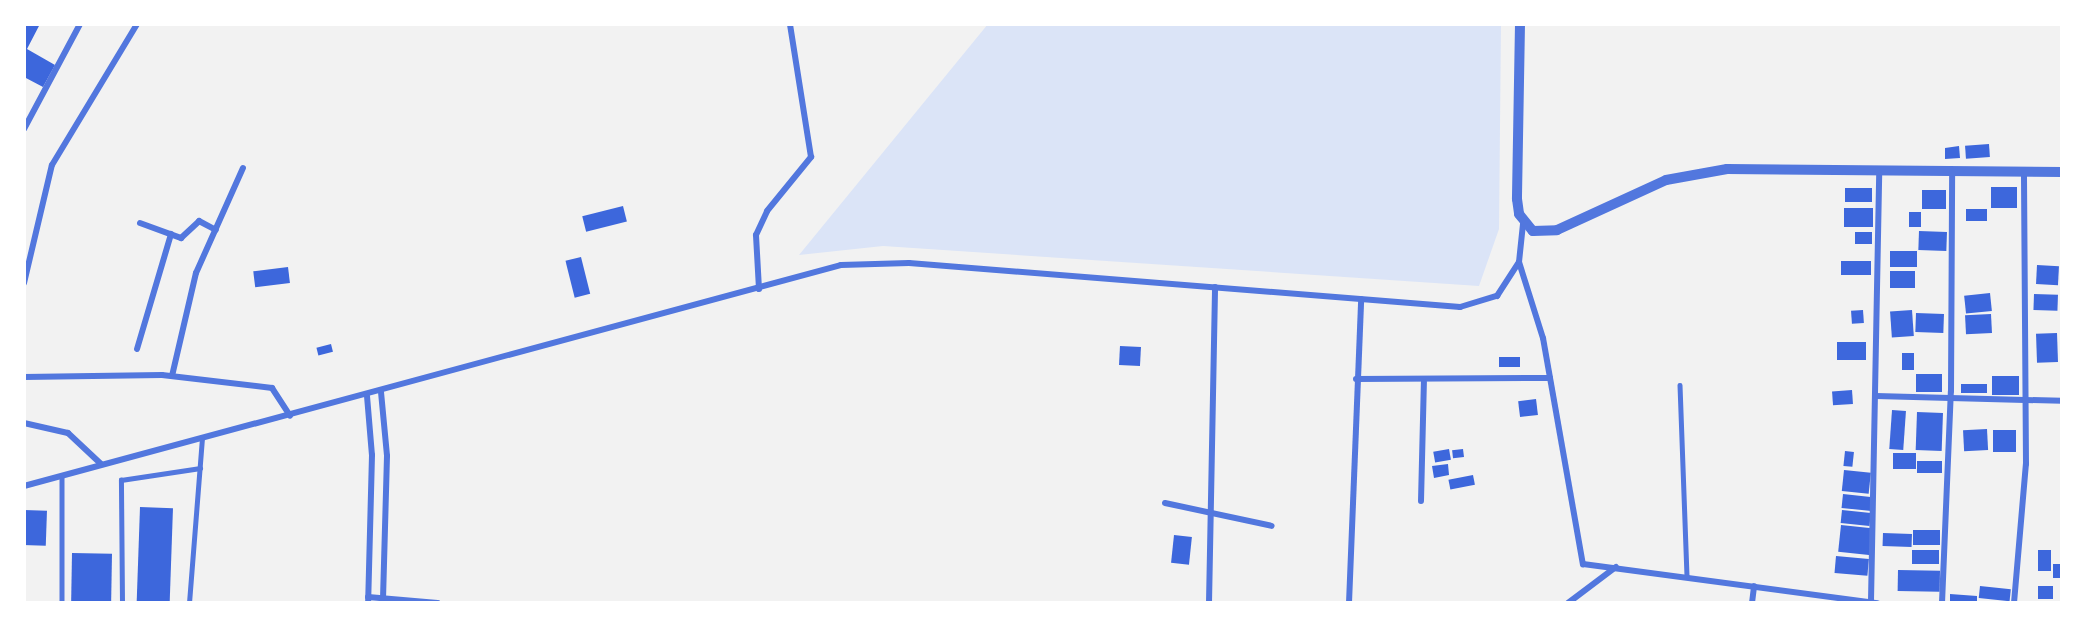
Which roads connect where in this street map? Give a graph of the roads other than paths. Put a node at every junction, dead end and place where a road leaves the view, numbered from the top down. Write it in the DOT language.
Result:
graph roads {
  1 [pos="80,24"];
  2 [pos="137,24"];
  3 [pos="790,24"];
  4 [pos="1520,24"];
  5 [pos="24,129"];
  6 [pos="243,168"];
  7 [pos="1879,169"];
  8 [pos="1952,170"];
  9 [pos="2024,172"];
  10 [pos="2062,172"];
  11 [pos="140,223"];
  12 [pos="1523,223"];
  13 [pos="216,230"];
  14 [pos="171,234"];
  15 [pos="1519,262"];
  16 [pos="24,282"];
  17 [pos="1215,287"];
  18 [pos="759,289"];
  19 [pos="1361,299"];
  20 [pos="137,349"];
  21 [pos="172,376"];
  22 [pos="24,377"];
  23 [pos="1550,378"];
  24 [pos="1356,379"];
  25 [pos="1424,382"];
  26 [pos="1680,386"];
  27 [pos="381,392"];
  28 [pos="367,396"];
  29 [pos="1876,396"];
  30 [pos="1951,398"];
  31 [pos="2026,400"];
  32 [pos="2062,401"];
  33 [pos="290,416"];
  34 [pos="24,423"];
  35 [pos="202,438"];
  36 [pos="101,464"];
  37 [pos="200,468"];
  38 [pos="62,475"];
  39 [pos="24,486"];
  40 [pos="1421,501"];
  41 [pos="1165,503"];
  42 [pos="1210,512"];
  43 [pos="1272,526"];
  44 [pos="1616,567"];
  45 [pos="1687,576"];
  46 [pos="1754,586"];
  47 [pos="368,600"];
  48 [pos="383,600"];
  49 [pos="1846,600"];
  50 [pos="1874,602"];
  51 [pos="62,603"];
  52 [pos="122,603"];
  53 [pos="189,603"];
  54 [pos="438,603"];
  55 [pos="1209,603"];
  56 [pos="1349,603"];
  57 [pos="1568,603"];
  58 [pos="1752,603"];
  59 [pos="1942,603"];
  60 [pos="2014,603"];
  1 -- 5 [label="street"];
  2 -- 16 [label="street"];
  3 -- 18 [label="street"];
  4 -- 12 [label="street"];
  6 -- 13 [label="street"];
  7 -- 8 [label="street"];
  7 -- 12 [label="street"];
  7 -- 29 [label="street"];
  8 -- 9 [label="street"];
  8 -- 30 [label="street"];
  9 -- 10 [label="street"];
  9 -- 31 [label="street"];
  11 -- 14 [label="street"];
  12 -- 15 [label="street"];
  13 -- 14 [label="street"];
  13 -- 21 [label="street"];
  14 -- 20 [label="street"];
  15 -- 19 [label="street"];
  15 -- 23 [label="street"];
  17 -- 18 [label="street"];
  17 -- 19 [label="street"];
  17 -- 42 [label="street"];
  18 -- 27 [label="street"];
  19 -- 24 [label="street"];
  21 -- 22 [label="street"];
  21 -- 33 [label="street"];
  23 -- 25 [label="street"];
  23 -- 44 [label="street"];
  24 -- 25 [label="street"];
  24 -- 56 [label="street"];
  25 -- 40 [label="street"];
  26 -- 45 [label="lane"];
  27 -- 28 [label="street"];
  27 -- 48 [label="street"];
  28 -- 33 [label="street"];
  28 -- 47 [label="street"];
  29 -- 30 [label="street"];
  29 -- 50 [label="street"];
  30 -- 31 [label="street"];
  30 -- 59 [label="street"];
  31 -- 32 [label="street"];
  31 -- 60 [label="street"];
  33 -- 35 [label="street"];
  34 -- 36 [label="street"];
  35 -- 36 [label="street"];
  35 -- 37 [label="lane"];
  36 -- 38 [label="street"];
  37 -- 52 [label="lane"];
  37 -- 53 [label="lane"];
  38 -- 39 [label="street"];
  38 -- 51 [label="lane"];
  41 -- 42 [label="street"];
  42 -- 43 [label="street"];
  42 -- 55 [label="street"];
  44 -- 45 [label="street"];
  44 -- 57 [label="street"];
  45 -- 46 [label="street"];
  46 -- 49 [label="street"];
  46 -- 58 [label="street"];
  47 -- 48 [label="street"];
  48 -- 54 [label="street"];
  49 -- 50 [label="street"];
}
